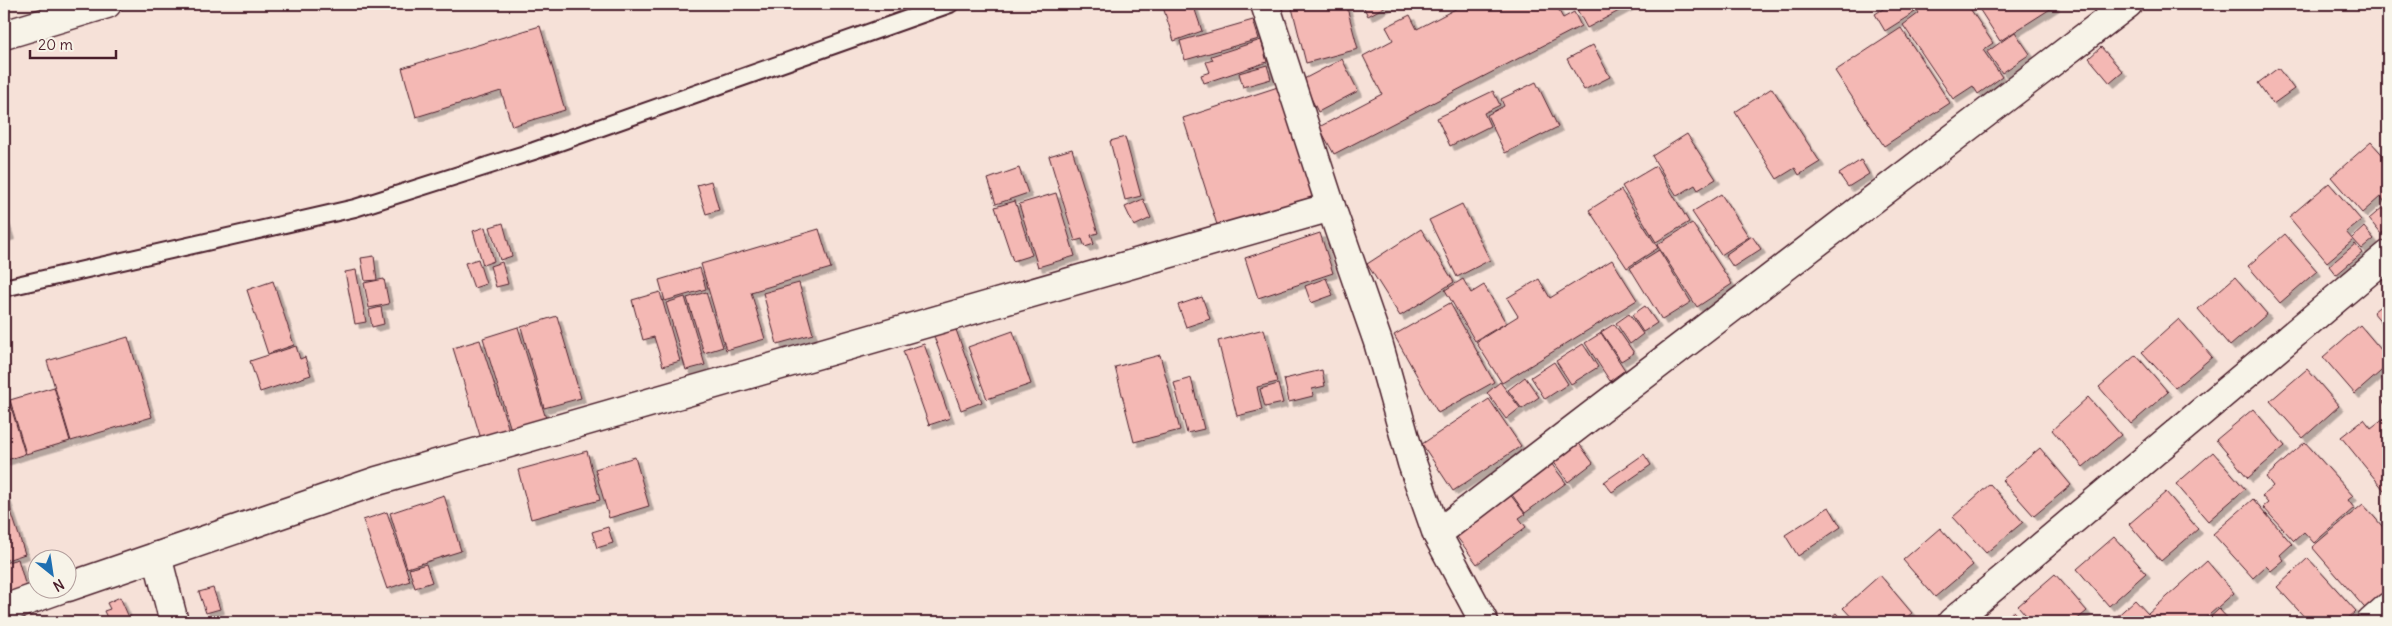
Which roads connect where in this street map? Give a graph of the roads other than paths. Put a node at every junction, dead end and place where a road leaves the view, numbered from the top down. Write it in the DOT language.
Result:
graph roads {
  1 [pos="107,4"];
  2 [pos="950,4"];
  3 [pos="1265,4"];
  4 [pos="2128,4"];
  5 [pos="4,35"];
  6 [pos="1331,207"];
  7 [pos="2388,255"];
  8 [pos="4,288"];
  9 [pos="1437,534"];
  10 [pos="157,556"];
  11 [pos="78,584"];
  12 [pos="35,598"];
  13 [pos="2388,607"];
  14 [pos="4,609"];
  15 [pos="174,622"];
  16 [pos="1484,622"];
  17 [pos="1952,622"];
  18 [pos="2371,622"];
  1 -- 5 [label="street"];
  2 -- 8 [label="lane"];
  3 -- 6 [label="street"];
  4 -- 9 [label="street"];
  6 -- 9 [label="street"];
  6 -- 10 [label="street"];
  7 -- 17 [label="street"];
  9 -- 16 [label="street"];
  10 -- 11 [label="street"];
  10 -- 15 [label="street"];
  12 -- 14 [label="street"];
  13 -- 18 [label="street"];
}
